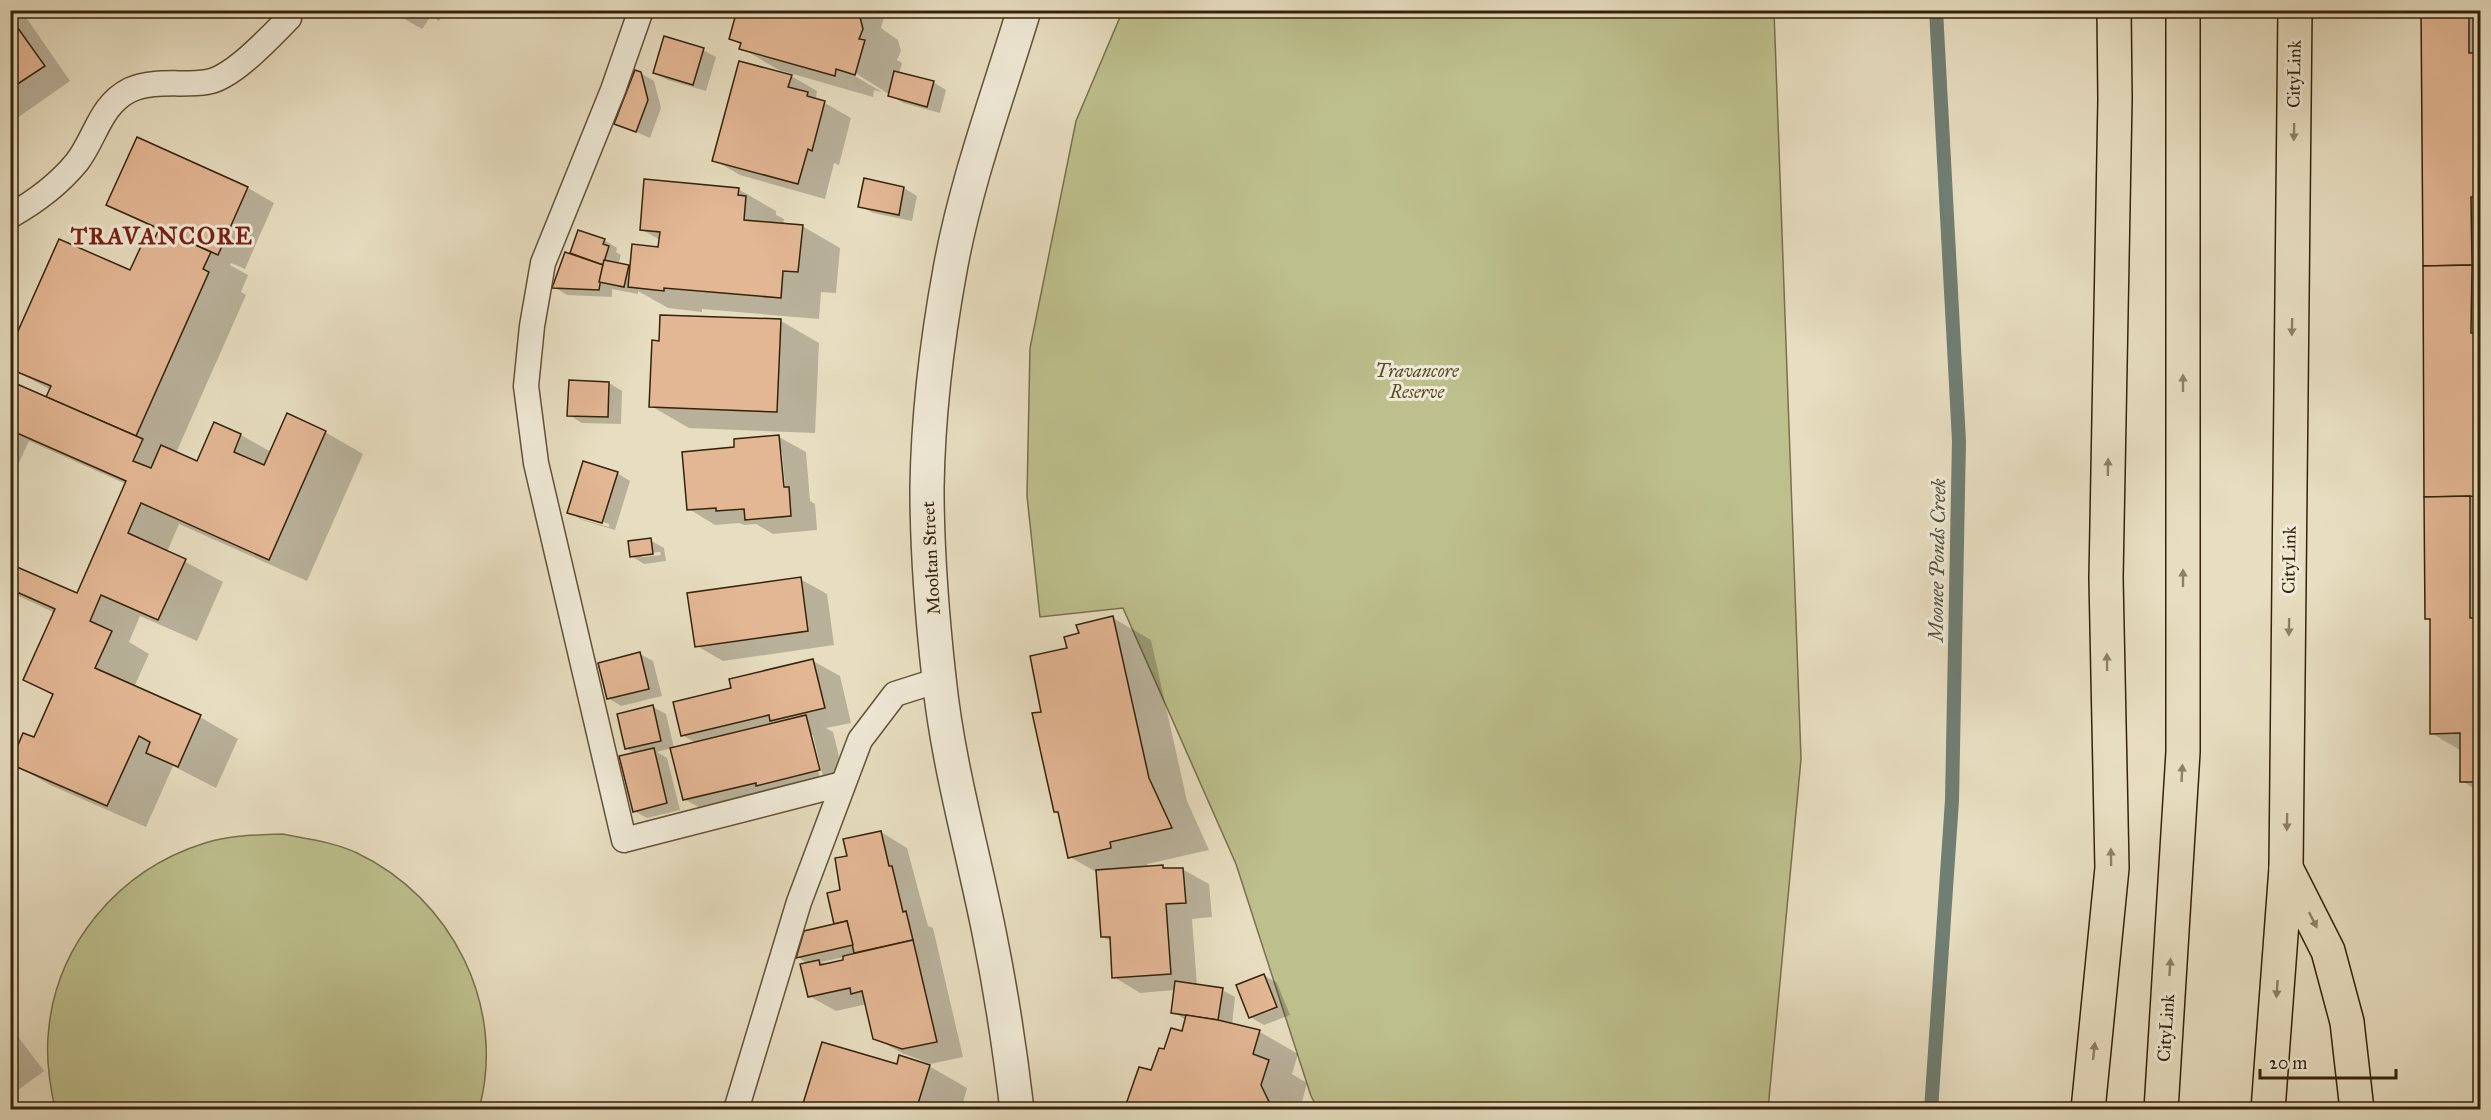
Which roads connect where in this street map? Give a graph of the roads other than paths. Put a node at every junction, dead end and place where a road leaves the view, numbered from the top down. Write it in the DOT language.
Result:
graph roads {
  1 [pos="641,10"];
  2 [pos="1024,10"];
  3 [pos="2114,10"];
  4 [pos="2183,10"];
  5 [pos="2295,10"];
  6 [pos="289,18"];
  7 [pos="10,216"];
  8 [pos="939,680"];
  9 [pos="842,784"];
  10 [pos="2286,868"];
  11 [pos="736,1110"];
  12 [pos="1017,1110"];
  13 [pos="2088,1110"];
  14 [pos="2161,1110"];
  15 [pos="2268,1110"];
  16 [pos="2357,1110"];
  1 -- 9 [label="lane"];
  2 -- 8 [label="street, Mooltan Street"];
  13 -- 3 [label="highway, one-way"];
  14 -- 4 [label="highway, CityLink, one-way"];
  5 -- 10 [label="highway, CityLink, one-way"];
  6 -- 7 [label="lane"];
  8 -- 9 [label="lane"];
  8 -- 12 [label="street, Mooltan Street"];
  9 -- 11 [label="lane"];
  10 -- 15 [label="highway, CityLink, one-way"];
  10 -- 16 [label="highway, one-way"];
}
